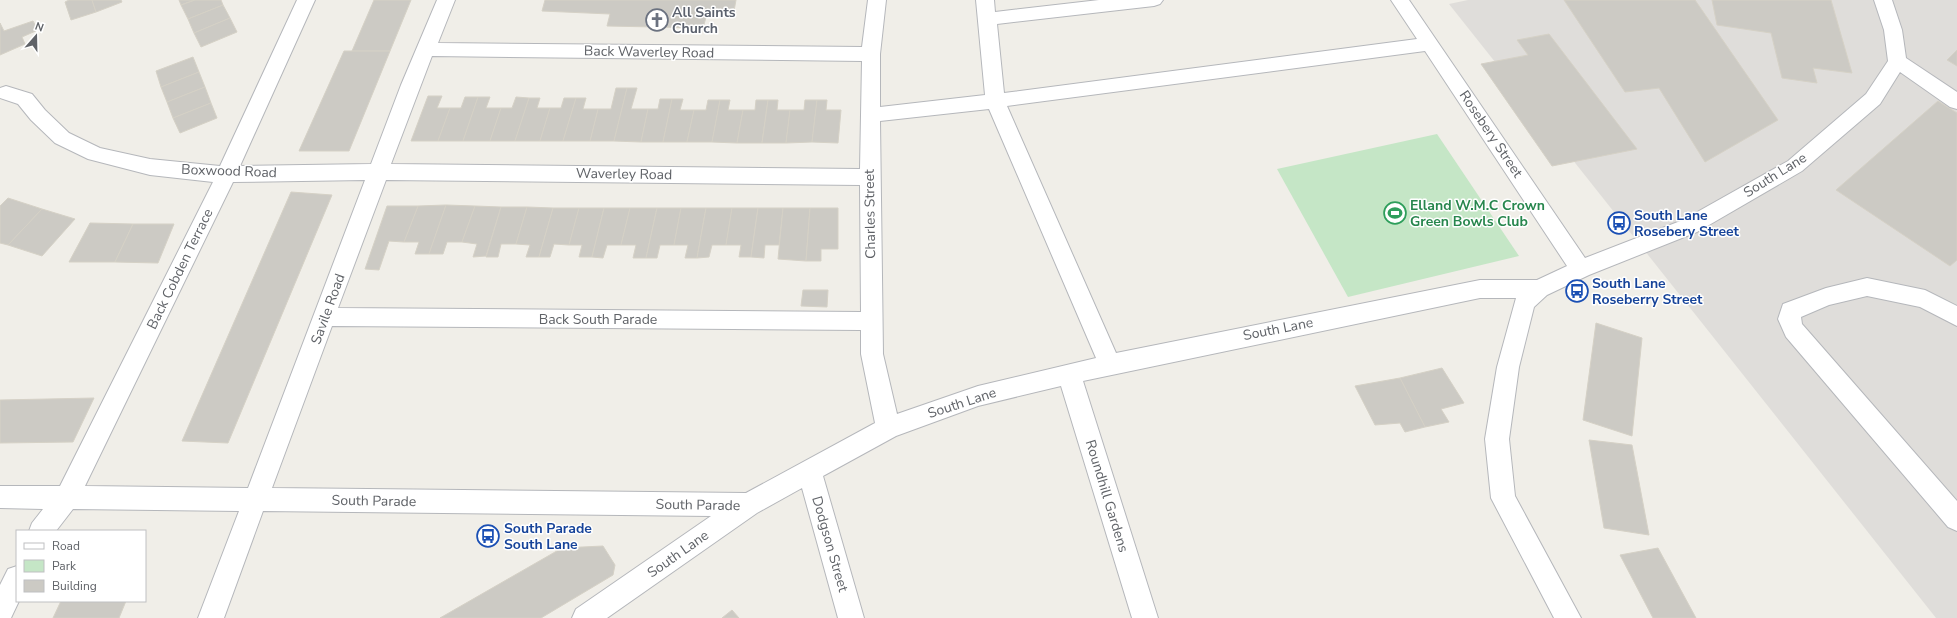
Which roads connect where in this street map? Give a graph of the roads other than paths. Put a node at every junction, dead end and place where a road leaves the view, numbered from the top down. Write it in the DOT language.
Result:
graph roads {
  1 [pos="306,0"];
  2 [pos="446,0"];
  3 [pos="878,0"];
  4 [pos="1154,0"];
  5 [pos="1400,0"];
  6 [pos="1883,0"];
  7 [pos="985,9"];
  8 [pos="1431,44"];
  9 [pos="427,49"];
  10 [pos="871,54"];
  11 [pos="1897,61"];
  12 [pos="6,93"];
  13 [pos="995,101"];
  14 [pos="1957,102"];
  15 [pos="870,115"];
  16 [pos="379,172"];
  17 [pos="227,173"];
  18 [pos="870,177"];
  19 [pos="1581,269"];
  20 [pos="1539,289"];
  21 [pos="325,317"];
  22 [pos="1957,317"];
  23 [pos="872,321"];
  24 [pos="1110,364"];
  25 [pos="1069,374"];
  26 [pos="888,428"];
  27 [pos="810,471"];
  28 [pos="0,497"];
  29 [pos="67,498"];
  30 [pos="257,500"];
  31 [pos="748,505"];
  32 [pos="1957,519"];
  33 [pos="42,530"];
  34 [pos="16,580"];
  35 [pos="0,612"];
  36 [pos="211,618"];
  37 [pos="585,618"];
  38 [pos="851,618"];
  39 [pos="1145,618"];
  40 [pos="1568,618"];
  1 -- 17 [label="street, Back Cobden Terrace"];
  2 -- 9 [label="street, Savile Road"];
  3 -- 10 [label="street, Charles Street"];
  4 -- 7 [label="street"];
  5 -- 8 [label="street, Rosebery Street"];
  6 -- 11 [label="street"];
  7 -- 13 [label="street"];
  8 -- 13 [label="street"];
  8 -- 19 [label="street, Rosebery Street"];
  9 -- 10 [label="street, Back Waverley Road"];
  9 -- 16 [label="street, Savile Road"];
  10 -- 15 [label="street, Charles Street"];
  11 -- 14 [label="street"];
  11 -- 19 [label="street, South Lane"];
  12 -- 17 [label="street, Boxwood Road"];
  13 -- 15 [label="street"];
  13 -- 24 [label="street"];
  15 -- 18 [label="street, Charles Street"];
  16 -- 17 [label="street, Boxwood Road"];
  16 -- 18 [label="street, Waverley Road"];
  16 -- 21 [label="street, Savile Road"];
  17 -- 29 [label="street, Back Cobden Terrace"];
  18 -- 23 [label="street, Charles Street"];
  19 -- 20 [label="street, South Lane"];
  20 -- 24 [label="street, South Lane"];
  20 -- 40 [label="street"];
  21 -- 23 [label="street, Back South Parade"];
  21 -- 30 [label="street, Savile Road"];
  22 -- 32 [label="street"];
  23 -- 26 [label="street, Charles Street"];
  24 -- 25 [label="street, South Lane"];
  25 -- 26 [label="street, South Lane"];
  25 -- 39 [label="street, Roundhill Gardens"];
  26 -- 27 [label="street, South Lane"];
  27 -- 31 [label="street, South Lane"];
  27 -- 38 [label="street, Dodgson Street"];
  28 -- 29 [label="street, South Parade"];
  29 -- 30 [label="street, South Parade"];
  29 -- 33 [label="street, Back Cobden Terrace"];
  30 -- 31 [label="street, South Parade"];
  30 -- 36 [label="street, Savile Road"];
  31 -- 37 [label="street, South Lane"];
  34 -- 35 [label="street"];
}
